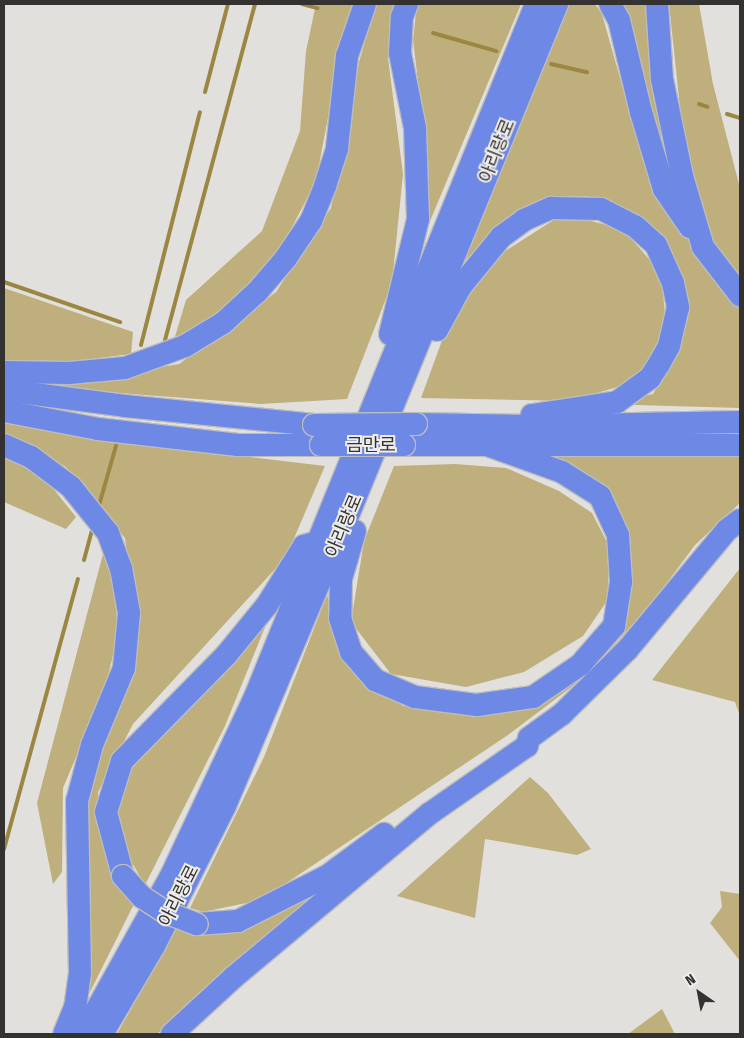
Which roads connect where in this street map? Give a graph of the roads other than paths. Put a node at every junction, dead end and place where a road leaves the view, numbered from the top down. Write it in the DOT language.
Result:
graph roads {
  1 [pos="365,4"];
  2 [pos="407,4"];
  3 [pos="536,4"];
  4 [pos="557,4"];
  5 [pos="610,4"];
  6 [pos="657,4"];
  7 [pos="703,247"];
  8 [pos="740,295"];
  9 [pos="408,345"];
  10 [pos="4,372"];
  11 [pos="4,390"];
  12 [pos="4,411"];
  13 [pos="740,422"];
  14 [pos="528,426"];
  15 [pos="317,435"];
  16 [pos="4,445"];
  17 [pos="487,445"];
  18 [pos="740,445"];
  19 [pos="349,513"];
  20 [pos="740,520"];
  21 [pos="318,542"];
  22 [pos="529,738"];
  23 [pos="64,1034"];
  24 [pos="83,1034"];
  25 [pos="102,1034"];
  26 [pos="172,1034"];
  1 -- 10 [label="highway"];
  2 -- 9 [label="highway"];
  3 -- 9 [label="highway, 아리랑로"];
  4 -- 9 [label="highway, 아리랑로"];
  5 -- 7 [label="highway"];
  6 -- 7 [label="highway"];
  7 -- 8 [label="highway"];
  9 -- 14 [label="highway"];
  9 -- 19 [label="highway, 아리랑로"];
  9 -- 21 [label="highway, 아리랑로"];
  11 -- 15 [label="highway, 금만로"];
  12 -- 15 [label="highway, 금만로"];
  13 -- 14 [label="highway, 금만로"];
  14 -- 15 [label="highway, 금만로, bridge"];
  15 -- 17 [label="highway, 금만로, bridge"];
  16 -- 23 [label="highway"];
  17 -- 18 [label="highway, 금만로"];
  17 -- 19 [label="highway"];
  19 -- 25 [label="highway, 아리랑로"];
  20 -- 22 [label="highway"];
  21 -- 22 [label="highway, bridge"];
  21 -- 24 [label="highway, 아리랑로"];
  22 -- 26 [label="highway"];
}
